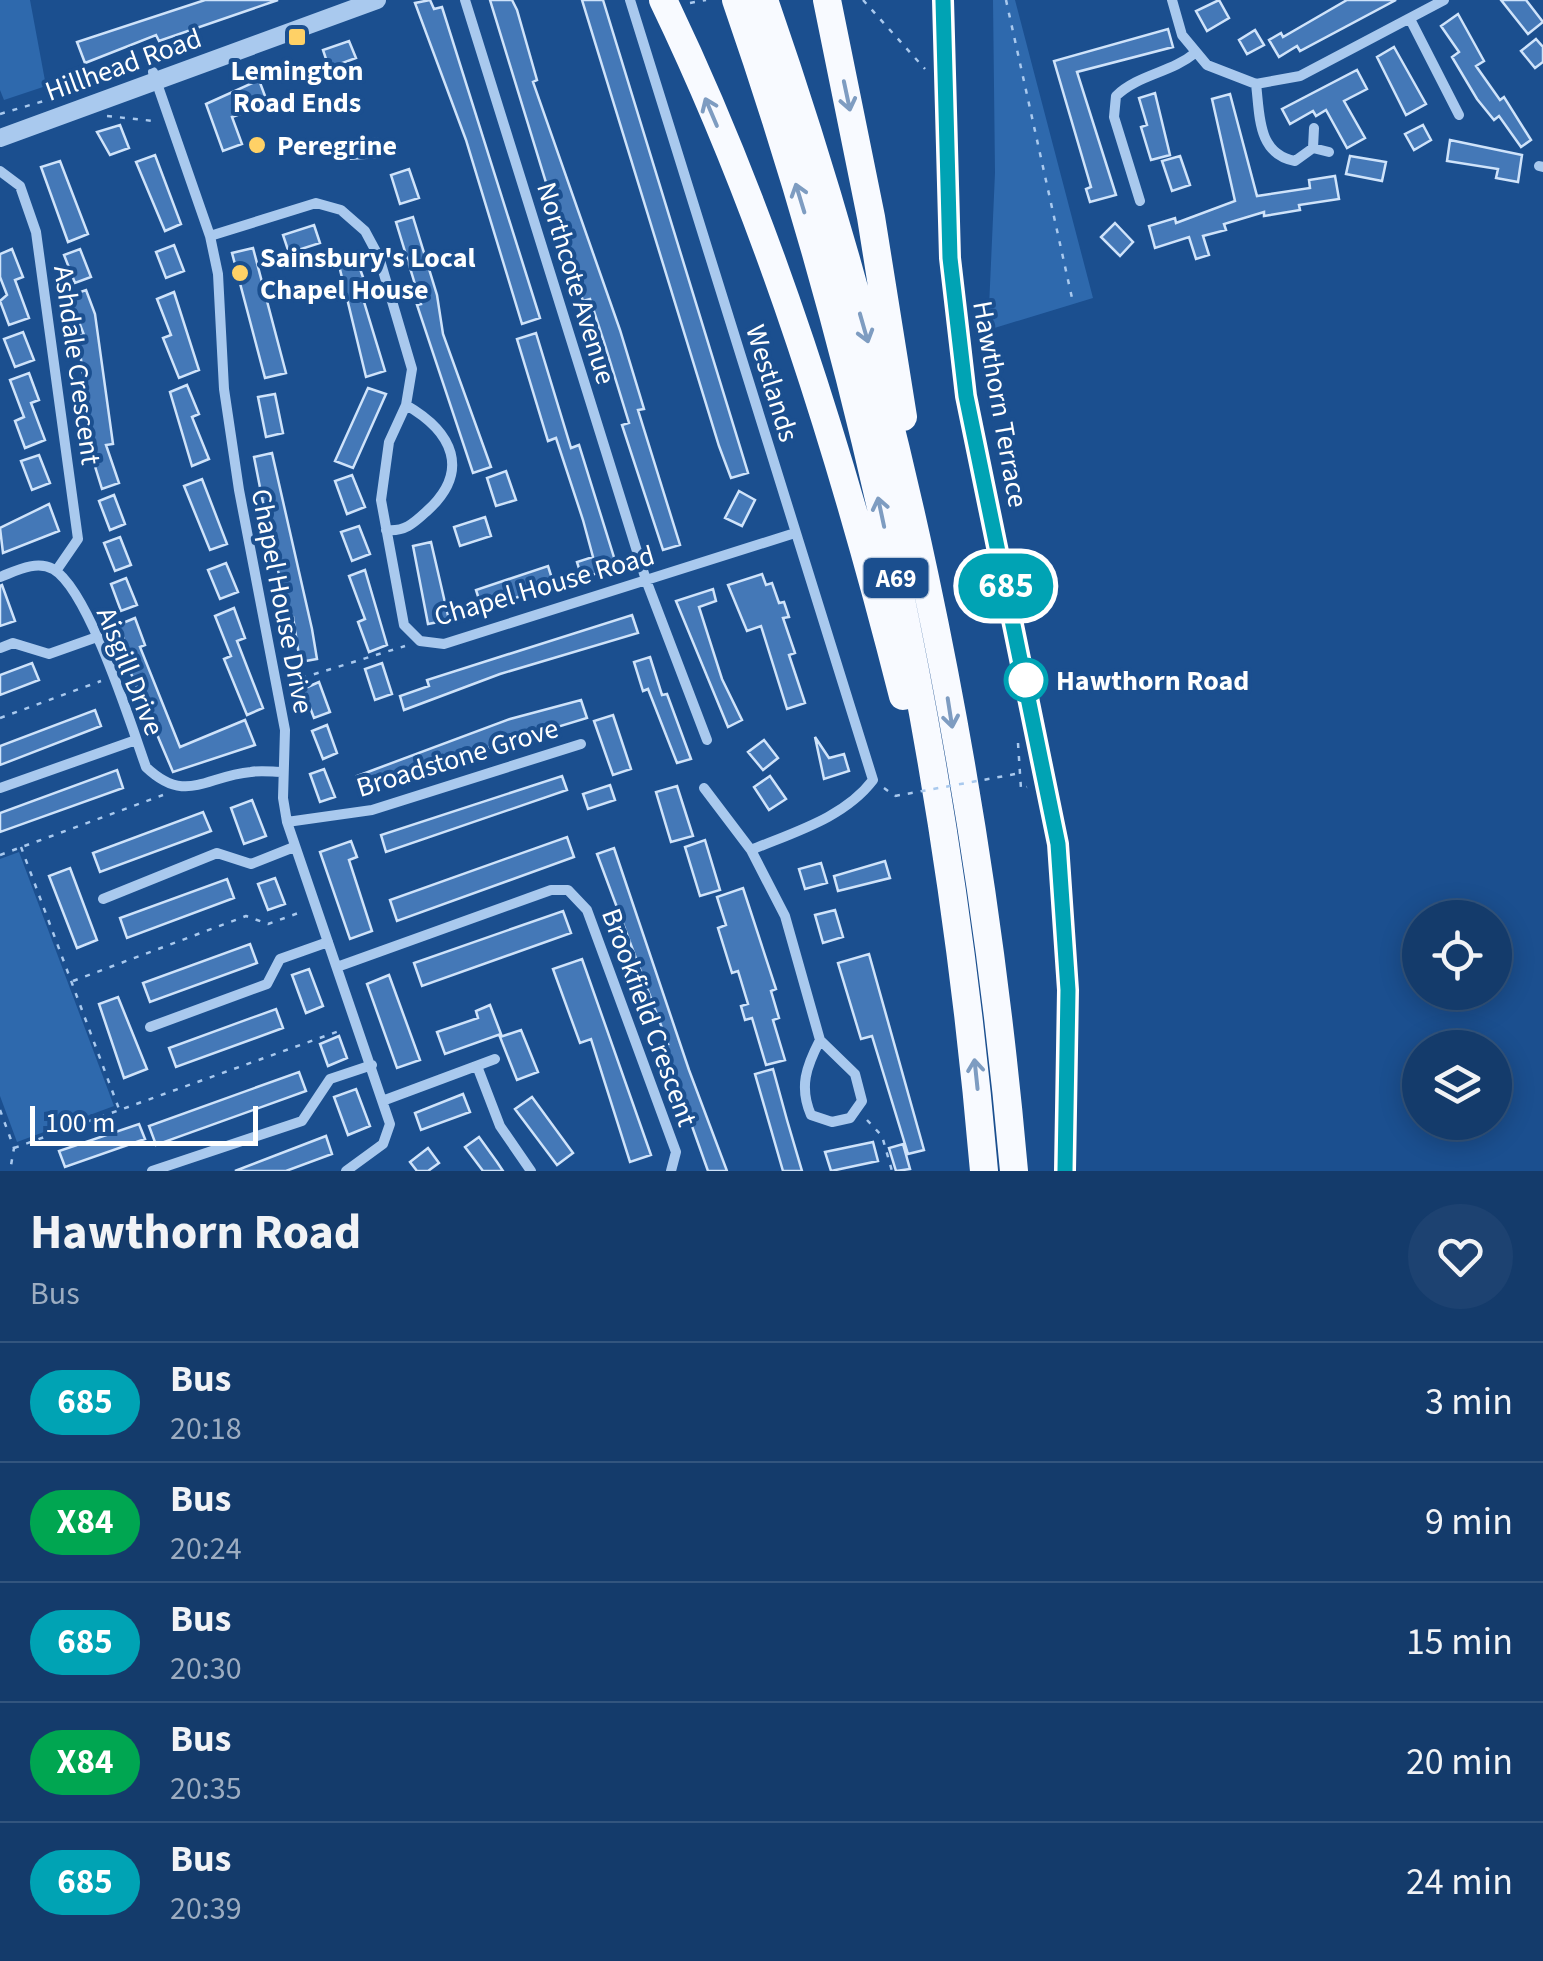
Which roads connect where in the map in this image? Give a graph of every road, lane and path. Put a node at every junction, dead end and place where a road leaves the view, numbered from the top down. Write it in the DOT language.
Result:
graph roads {
  1 [pos="358,0"];
  2 [pos="377,0"];
  3 [pos="465,0"];
  4 [pos="630,0"];
  5 [pos="663,0"];
  6 [pos="736,0"];
  7 [pos="764,0"];
  8 [pos="827,0"];
  9 [pos="862,0"];
  10 [pos="943,0"];
  11 [pos="1006,0"];
  12 [pos="1172,0"];
  13 [pos="1444,0"];
  14 [pos="1410,19"];
  15 [pos="1195,54"];
  16 [pos="154,76"];
  17 [pos="1256,84"];
  18 [pos="114,86"];
  19 [pos="948,94"];
  20 [pos="0,114"];
  21 [pos="1459,115"];
  22 [pos="0,127"];
  23 [pos="1314,128"];
  24 [pos="0,138"];
  25 [pos="1312,148"];
  26 [pos="1329,152"];
  27 [pos="0,171"];
  28 [pos="1140,201"];
  29 [pos="210,236"];
  30 [pos="1072,298"];
  31 [pos="406,405"];
  32 [pos="386,530"];
  33 [pos="795,533"];
  34 [pos="56,570"];
  35 [pos="0,577"];
  36 [pos="646,580"];
  37 [pos="97,638"];
  38 [pos="420,642"];
  39 [pos="0,648"];
  40 [pos="942,664"];
  41 [pos="112,677"];
  42 [pos="278,685"];
  43 [pos="0,718"];
  44 [pos="136,740"];
  45 [pos="708,740"];
  46 [pos="580,744"];
  47 [pos="283,772"];
  48 [pos="1021,773"];
  49 [pos="171,785"];
  50 [pos="0,788"];
  51 [pos="704,788"];
  52 [pos="894,796"];
  53 [pos="288,822"];
  54 [pos="294,847"];
  55 [pos="21,848"];
  56 [pos="750,850"];
  57 [pos="0,855"];
  58 [pos="947,872"];
  59 [pos="103,899"];
  60 [pos="315,907"];
  61 [pos="328,942"];
  62 [pos="337,967"];
  63 [pos="72,982"];
  64 [pos="358,1025"];
  65 [pos="150,1027"];
  66 [pos="820,1040"];
  67 [pos="495,1060"];
  68 [pos="372,1065"];
  69 [pos="477,1066"];
  70 [pos="385,1100"];
  71 [pos="857,1108"];
  72 [pos="0,1110"];
  73 [pos="120,1110"];
  74 [pos="14,1148"];
  75 [pos="370,1166"];
  76 [pos="10,1171"];
  77 [pos="152,1171"];
  78 [pos="346,1171"];
  79 [pos="531,1171"];
  80 [pos="670,1171"];
  81 [pos="892,1171"];
  82 [pos="984,1171"];
  83 [pos="1014,1171"];
  84 [pos="1064,1171"];
  1 -- 16 [label="street, Hillhead Road"];
  2 -- 16 [label="street, Hillhead Road"];
  3 -- 36 [label="street, Northcote Avenue"];
  4 -- 33 [label="street, Westlands"];
  58 -- 5 [label="highway, one-way"];
  58 -- 6 [label="highway, A69, one-way"];
  7 -- 40 [label="highway, A69, one-way"];
  8 -- 40 [label="highway, one-way"];
  9 -- 19 [label="path"];
  10 -- 19 [label="main road, Hawthorn Terrace"];
  11 -- 30 [label="path"];
  12 -- 15 [label="street"];
  13 -- 14 [label="street"];
  14 -- 17 [label="street"];
  14 -- 21 [label="street"];
  15 -- 17 [label="street"];
  15 -- 28 [label="street"];
  16 -- 18 [label="street, Hillhead Road"];
  16 -- 24 [label="street, Hillhead Road"];
  16 -- 29 [label="street, Chapel House Drive"];
  17 -- 25 [label="street"];
  18 -- 20 [label="path"];
  18 -- 22 [label="street, Hillhead Road"];
  19 -- 84 [label="main road, Hawthorn Terrace"];
  23 -- 25 [label="street"];
  25 -- 26 [label="street"];
  27 -- 34 [label="street, Ashdale Crescent"];
  29 -- 31 [label="street, Chapel House Road"];
  29 -- 42 [label="street, Chapel House Drive"];
  31 -- 32 [label="street, Chapel House Road"];
  31 -- 32 [label="street"];
  32 -- 38 [label="street, Chapel House Road"];
  33 -- 36 [label="street, Chapel House Road"];
  33 -- 56 [label="street, Westlands"];
  34 -- 35 [label="street"];
  34 -- 37 [label="street, Aisgill Drive"];
  36 -- 38 [label="street, Chapel House Road"];
  36 -- 45 [label="street, Northcote Avenue"];
  37 -- 39 [label="street"];
  37 -- 41 [label="street, Aisgill Drive"];
  38 -- 42 [label="path"];
  40 -- 83 [label="highway, A69, one-way"];
  41 -- 43 [label="path"];
  41 -- 44 [label="street, Aisgill Drive"];
  42 -- 47 [label="street, Chapel House Drive"];
  44 -- 49 [label="street, Aisgill Drive"];
  44 -- 50 [label="street"];
  46 -- 53 [label="street, Broadstone Grove"];
  47 -- 49 [label="street"];
  47 -- 53 [label="street, Chapel House Drive"];
  48 -- 52 [label="path, bridge"];
  49 -- 55 [label="path"];
  51 -- 56 [label="street"];
  53 -- 54 [label="street, Chapel House Drive"];
  54 -- 59 [label="street"];
  54 -- 60 [label="street, Chapel House Drive"];
  55 -- 57 [label="path"];
  55 -- 63 [label="path"];
  56 -- 66 [label="street"];
  82 -- 58 [label="highway, A69, one-way"];
  60 -- 61 [label="street, Chapel House Drive"];
  60 -- 63 [label="path"];
  61 -- 62 [label="street, Chapel House Drive"];
  61 -- 65 [label="street"];
  62 -- 64 [label="street, Chapel House Drive"];
  62 -- 80 [label="street, Brookfield Crescent"];
  63 -- 73 [label="path"];
  64 -- 68 [label="street, Chapel House Drive"];
  64 -- 73 [label="path"];
  66 -- 71 [label="street"];
  66 -- 71 [label="street"];
  67 -- 69 [label="street"];
  68 -- 70 [label="street, Chapel House Drive"];
  68 -- 77 [label="street"];
  69 -- 70 [label="street"];
  69 -- 79 [label="street"];
  70 -- 75 [label="street, Chapel House Drive"];
  71 -- 81 [label="path"];
  72 -- 74 [label="path"];
  73 -- 74 [label="path"];
  74 -- 76 [label="path"];
  75 -- 78 [label="street, Chapel House Drive"];
}
